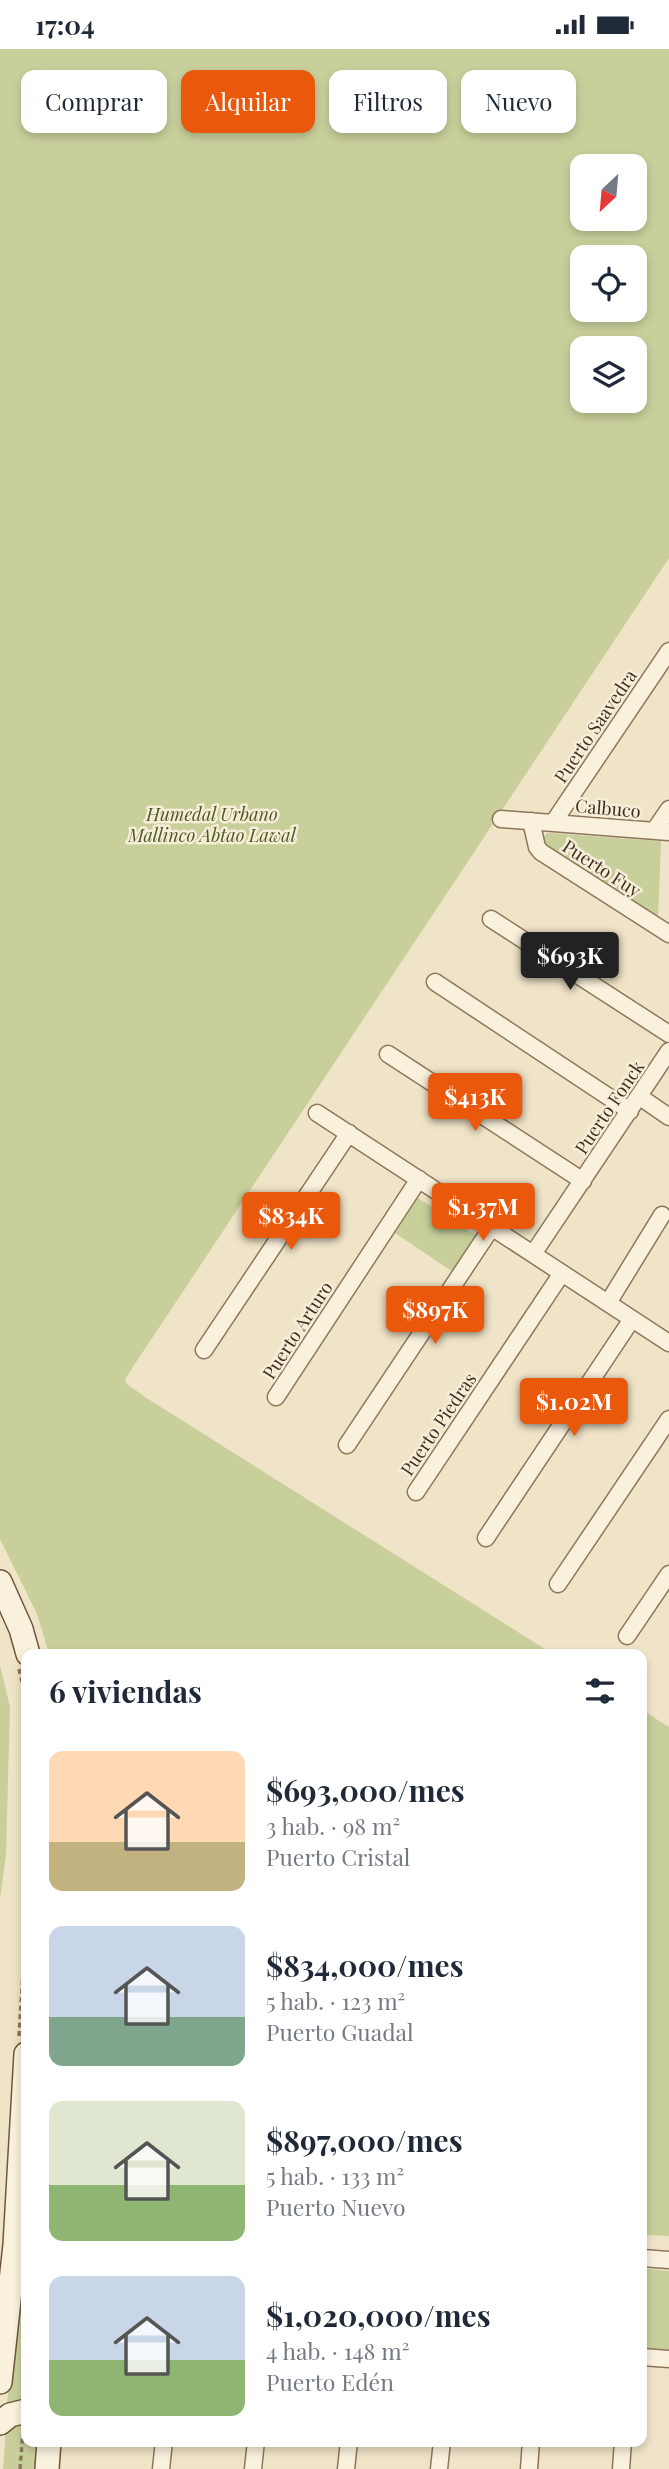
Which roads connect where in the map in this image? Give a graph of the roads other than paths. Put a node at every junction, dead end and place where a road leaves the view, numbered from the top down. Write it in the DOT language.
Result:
graph roads {
  1 [pos="669,651"];
  2 [pos="669,809"];
  3 [pos="501,819"];
  4 [pos="531,821"];
  5 [pos="553,823"];
  6 [pos="662,832"];
  7 [pos="491,919"];
  8 [pos="669,935"];
  9 [pos="435,982"];
  10 [pos="669,1034"];
  11 [pos="669,1051"];
  12 [pos="388,1054"];
  13 [pos="635,1104"];
  14 [pos="317,1113"];
  15 [pos="669,1117"];
  16 [pos="349,1133"];
  17 [pos="419,1179"];
  18 [pos="583,1181"];
  19 [pos="662,1215"];
  20 [pos="492,1227"];
  21 [pos="533,1254"];
  22 [pos="562,1273"];
  23 [pos="608,1303"];
  24 [pos="632,1319"];
  25 [pos="669,1343"];
  26 [pos="204,1350"];
  27 [pos="276,1397"];
  28 [pos="669,1419"];
  29 [pos="346,1445"];
  30 [pos="415,1492"];
  31 [pos="486,1538"];
  32 [pos="669,1574"];
  33 [pos="0,1582"];
  34 [pos="558,1584"];
  35 [pos="627,1636"];
  36 [pos="27,1649"];
  37 [pos="21,2141"];
  38 [pos="647,2258"];
  39 [pos="669,2260"];
  40 [pos="647,2357"];
  41 [pos="669,2359"];
  42 [pos="0,2382"];
  43 [pos="21,2412"];
  44 [pos="0,2423"];
  45 [pos="49,2447"];
  46 [pos="163,2447"];
  47 [pos="255,2447"];
  48 [pos="348,2447"];
  49 [pos="441,2447"];
  50 [pos="531,2447"];
  51 [pos="623,2447"];
  52 [pos="47,2469"];
  53 [pos="161,2469"];
  54 [pos="253,2469"];
  55 [pos="346,2469"];
  56 [pos="439,2469"];
  57 [pos="529,2469"];
  58 [pos="621,2469"];
  1 -- 5 [label="street, Puerto Saavedra"];
  2 -- 6 [label="street"];
  3 -- 4 [label="street, Calbuco"];
  4 -- 5 [label="street, Calbuco"];
  4 -- 8 [label="street, Puerto Fuy"];
  5 -- 6 [label="street, Calbuco"];
  7 -- 10 [label="street"];
  9 -- 13 [label="street"];
  11 -- 13 [label="street, Puerto Fonck"];
  12 -- 18 [label="street"];
  13 -- 15 [label="street"];
  13 -- 18 [label="street, Puerto Fonck"];
  14 -- 16 [label="street"];
  16 -- 17 [label="street"];
  16 -- 26 [label="street"];
  17 -- 20 [label="street"];
  17 -- 27 [label="street, Puerto Arturo"];
  18 -- 21 [label="street, Puerto Fonck"];
  19 -- 23 [label="street"];
  20 -- 21 [label="street"];
  20 -- 29 [label="street"];
  21 -- 22 [label="street"];
  22 -- 23 [label="street"];
  22 -- 30 [label="street, Puerto Piedras"];
  23 -- 24 [label="street"];
  24 -- 25 [label="street"];
  24 -- 31 [label="street"];
  28 -- 34 [label="street"];
  32 -- 35 [label="street"];
  33 -- 36 [label="main road"];
  37 -- 42 [label="main road"];
  38 -- 39 [label="street"];
  40 -- 41 [label="street"];
  43 -- 44 [label="main road"];
  45 -- 52 [label="main road"];
  46 -- 53 [label="street"];
  47 -- 54 [label="street"];
  48 -- 55 [label="street"];
  49 -- 56 [label="street"];
  50 -- 57 [label="street"];
  51 -- 58 [label="street"];
}
